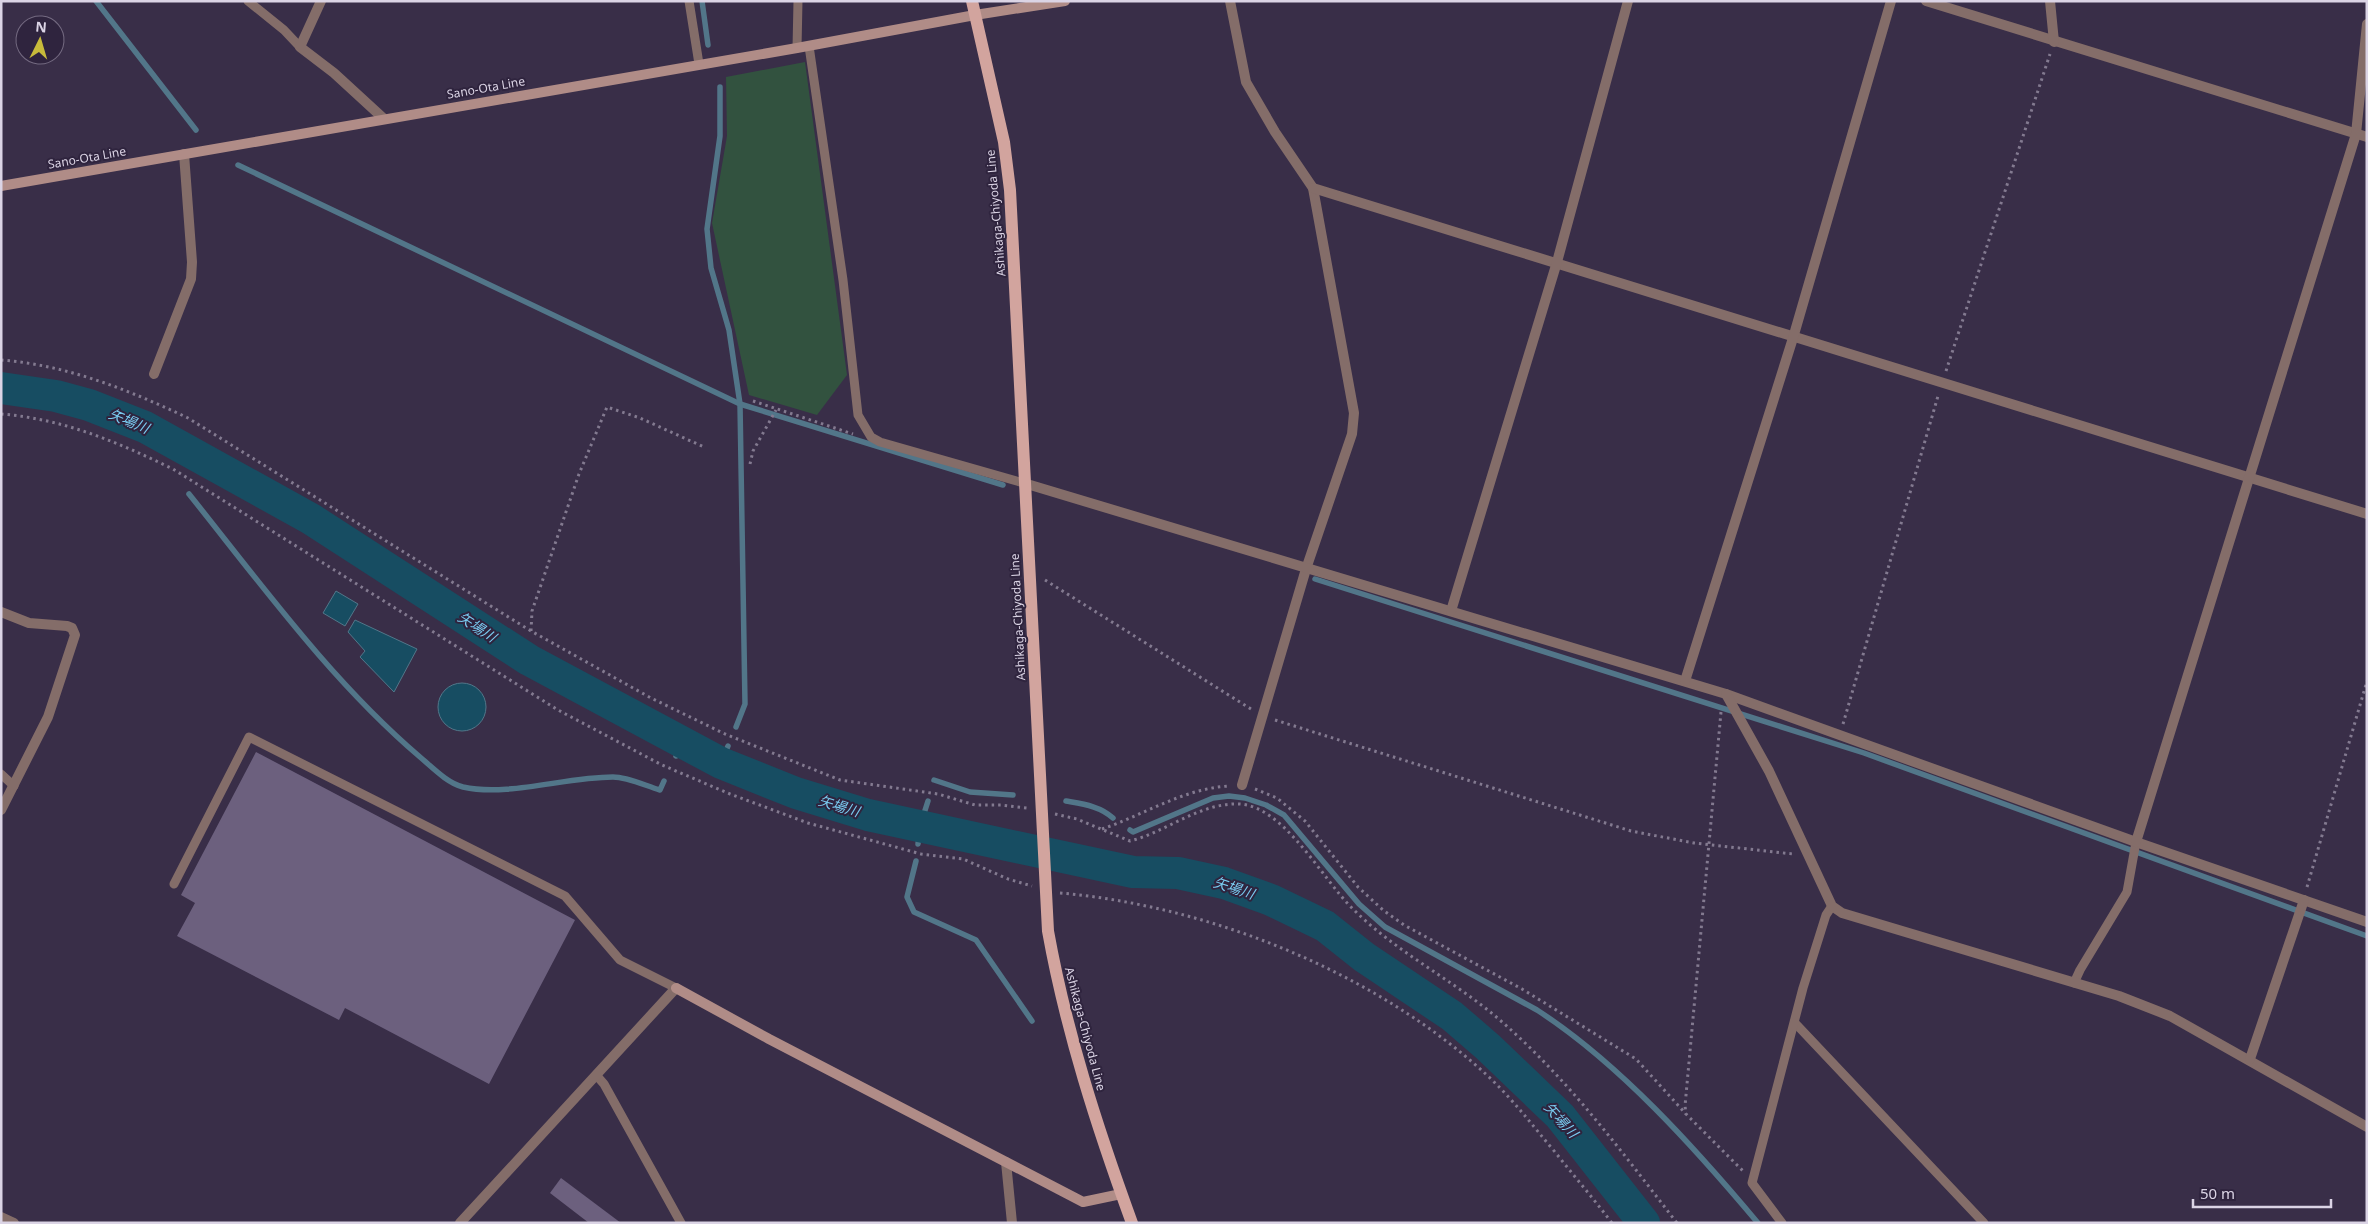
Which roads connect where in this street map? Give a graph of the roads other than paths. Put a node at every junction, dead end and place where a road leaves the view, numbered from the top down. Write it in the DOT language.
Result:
graph roads {
  1 [pos="248,1"];
  2 [pos="321,1"];
  3 [pos="688,1"];
  4 [pos="798,1"];
  5 [pos="972,1"];
  6 [pos="1065,1"];
  7 [pos="1230,1"];
  8 [pos="1628,1"];
  9 [pos="1891,1"];
  10 [pos="1926,1"];
  11 [pos="2050,1"];
  12 [pos="975,15"];
  13 [pos="2367,24"];
  14 [pos="2054,42"];
  15 [pos="809,46"];
  16 [pos="300,47"];
  17 [pos="796,48"];
  18 [pos="699,64"];
  19 [pos="383,118"];
  20 [pos="2356,134"];
  21 [pos="2367,137"];
  22 [pos="184,154"];
  23 [pos="1,186"];
  24 [pos="1313,188"];
  25 [pos="1557,262"];
  26 [pos="1793,338"];
  27 [pos="154,374"];
  28 [pos="2248,478"];
  29 [pos="1027,484"];
  30 [pos="2367,514"];
  31 [pos="1306,569"];
  32 [pos="1451,611"];
  33 [pos="1,612"];
  34 [pos="1685,681"];
  35 [pos="1726,694"];
  36 [pos="1,774"];
  37 [pos="1242,785"];
  38 [pos="14,786"];
  39 [pos="1,810"];
  40 [pos="2136,842"];
  41 [pos="174,884"];
  42 [pos="2304,900"];
  43 [pos="1832,906"];
  44 [pos="2367,922"];
  45 [pos="2074,983"];
  46 [pos="676,988"];
  47 [pos="1795,1023"];
  48 [pos="2250,1059"];
  49 [pos="597,1076"];
  50 [pos="2367,1127"];
  51 [pos="1006,1162"];
  52 [pos="1121,1194"];
  53 [pos="1,1217"];
  54 [pos="14,1223"];
  55 [pos="460,1223"];
  56 [pos="681,1223"];
  57 [pos="1012,1223"];
  58 [pos="1132,1223"];
  59 [pos="1782,1223"];
  60 [pos="1984,1223"];
  1 -- 16 [label="lane"];
  2 -- 16 [label="street"];
  3 -- 18 [label="lane"];
  4 -- 17 [label="lane"];
  5 -- 12 [label="main road, Ashikaga-Chiyoda Line"];
  6 -- 12 [label="main road, Sano-Ota Line"];
  7 -- 24 [label="street"];
  8 -- 25 [label="street"];
  9 -- 26 [label="street"];
  10 -- 14 [label="street"];
  11 -- 14 [label="street"];
  12 -- 15 [label="main road, Sano-Ota Line"];
  12 -- 29 [label="main road, Ashikaga-Chiyoda Line"];
  13 -- 20 [label="street"];
  14 -- 20 [label="street"];
  15 -- 17 [label="main road, Sano-Ota Line"];
  15 -- 29 [label="lane"];
  16 -- 19 [label="street"];
  17 -- 18 [label="main road, Sano-Ota Line"];
  18 -- 19 [label="main road, Sano-Ota Line"];
  19 -- 22 [label="main road, Sano-Ota Line"];
  20 -- 21 [label="street"];
  20 -- 28 [label="street"];
  22 -- 23 [label="main road, Sano-Ota Line"];
  22 -- 27 [label="street"];
  24 -- 25 [label="street"];
  24 -- 31 [label="street"];
  25 -- 26 [label="street"];
  25 -- 32 [label="street"];
  26 -- 28 [label="street"];
  26 -- 34 [label="street"];
  28 -- 30 [label="street"];
  28 -- 40 [label="street"];
  29 -- 31 [label="street"];
  29 -- 52 [label="main road, Ashikaga-Chiyoda Line"];
  31 -- 32 [label="street"];
  31 -- 37 [label="street"];
  32 -- 34 [label="street"];
  33 -- 38 [label="street"];
  34 -- 35 [label="street"];
  35 -- 40 [label="street"];
  35 -- 43 [label="street"];
  36 -- 38 [label="lane"];
  38 -- 39 [label="street"];
  40 -- 42 [label="street"];
  40 -- 45 [label="lane"];
  41 -- 46 [label="lane"];
  42 -- 44 [label="street"];
  42 -- 48 [label="street"];
  43 -- 45 [label="street"];
  43 -- 47 [label="lane"];
  45 -- 48 [label="street"];
  46 -- 49 [label="street"];
  46 -- 51 [label="main road"];
  47 -- 59 [label="lane"];
  47 -- 60 [label="lane"];
  48 -- 50 [label="street"];
  49 -- 55 [label="street"];
  49 -- 56 [label="lane"];
  51 -- 52 [label="main road"];
  51 -- 57 [label="street"];
  52 -- 58 [label="main road, Ashikaga-Chiyoda Line"];
  53 -- 54 [label="street"];
}
